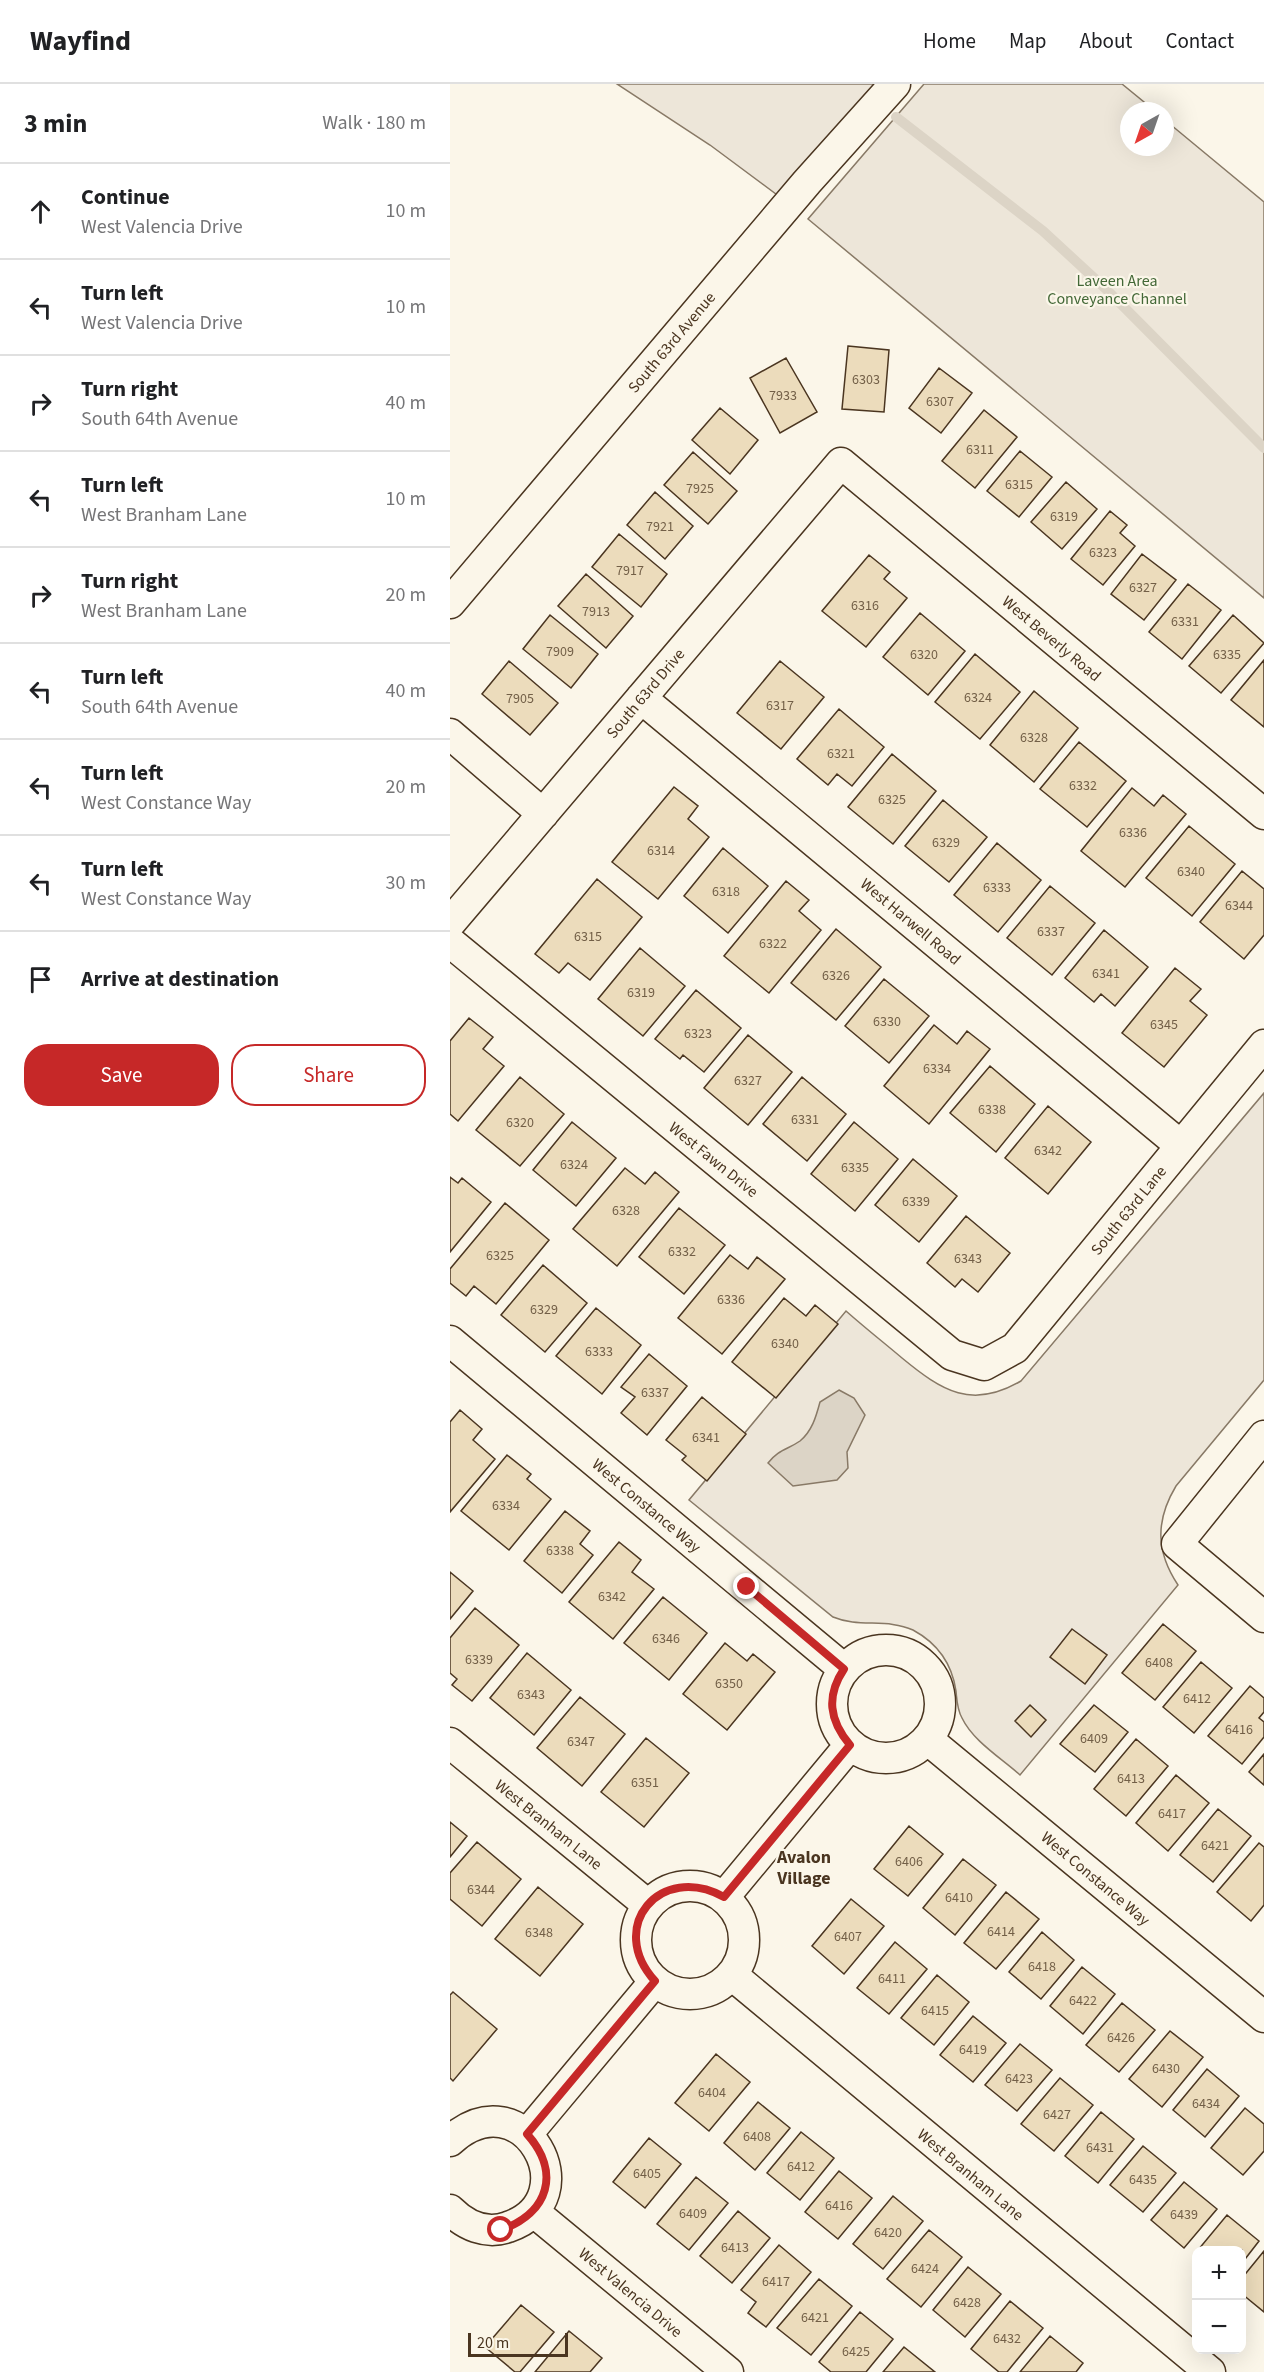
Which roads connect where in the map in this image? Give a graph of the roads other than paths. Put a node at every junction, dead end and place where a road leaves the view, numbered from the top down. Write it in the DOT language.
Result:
graph roads {
  1 [pos="895,84"];
  2 [pos="841,463"];
  3 [pos="450,603"];
  4 [pos="641,698"];
  5 [pos="450,734"];
  6 [pos="543,814"];
  7 [pos="1264,814"];
  8 [pos="450,923"];
  9 [pos="450,942"];
  10 [pos="1264,1045"];
  11 [pos="1180,1145"];
  12 [pos="450,1341"];
  13 [pos="984,1365"];
  14 [pos="1264,1436"];
  15 [pos="1264,1617"];
  16 [pos="844,1669"];
  17 [pos="927,1740"];
  18 [pos="450,1743"];
  19 [pos="850,1745"];
  20 [pos="724,1897"];
  21 [pos="648,1905"];
  22 [pos="732,1975"];
  23 [pos="655,1981"];
  24 [pos="1264,2017"];
  25 [pos="527,2134"];
  26 [pos="450,2141"];
  27 [pos="450,2210"];
  28 [pos="534,2211"];
  29 [pos="728,2372"];
  30 [pos="1210,2372"];
  1 -- 3 [label="street, South 63rd Avenue"];
  2 -- 4 [label="street, South 63rd Drive"];
  2 -- 7 [label="street, West Beverly Road"];
  4 -- 6 [label="street, South 63rd Drive"];
  4 -- 11 [label="street, West Harwell Road"];
  5 -- 6 [label="street"];
  6 -- 8 [label="street, South 63rd Drive"];
  9 -- 13 [label="street, West Fawn Drive"];
  10 -- 11 [label="street, South 63rd Lane"];
  11 -- 13 [label="street, South 63rd Lane"];
  12 -- 16 [label="street, West Constance Way"];
  14 -- 15 [label="street"];
  16 -- 17 [label="street"];
  16 -- 19 [label="street"];
  17 -- 19 [label="street"];
  17 -- 24 [label="street, West Constance Way"];
  18 -- 21 [label="street, West Branham Lane"];
  19 -- 20 [label="street"];
  20 -- 21 [label="street"];
  20 -- 22 [label="street"];
  21 -- 23 [label="street"];
  22 -- 23 [label="street"];
  22 -- 30 [label="street, West Branham Lane"];
  23 -- 25 [label="street"];
  25 -- 26 [label="street"];
  25 -- 28 [label="street"];
  27 -- 28 [label="street"];
  28 -- 29 [label="street, West Valencia Drive"];
}
